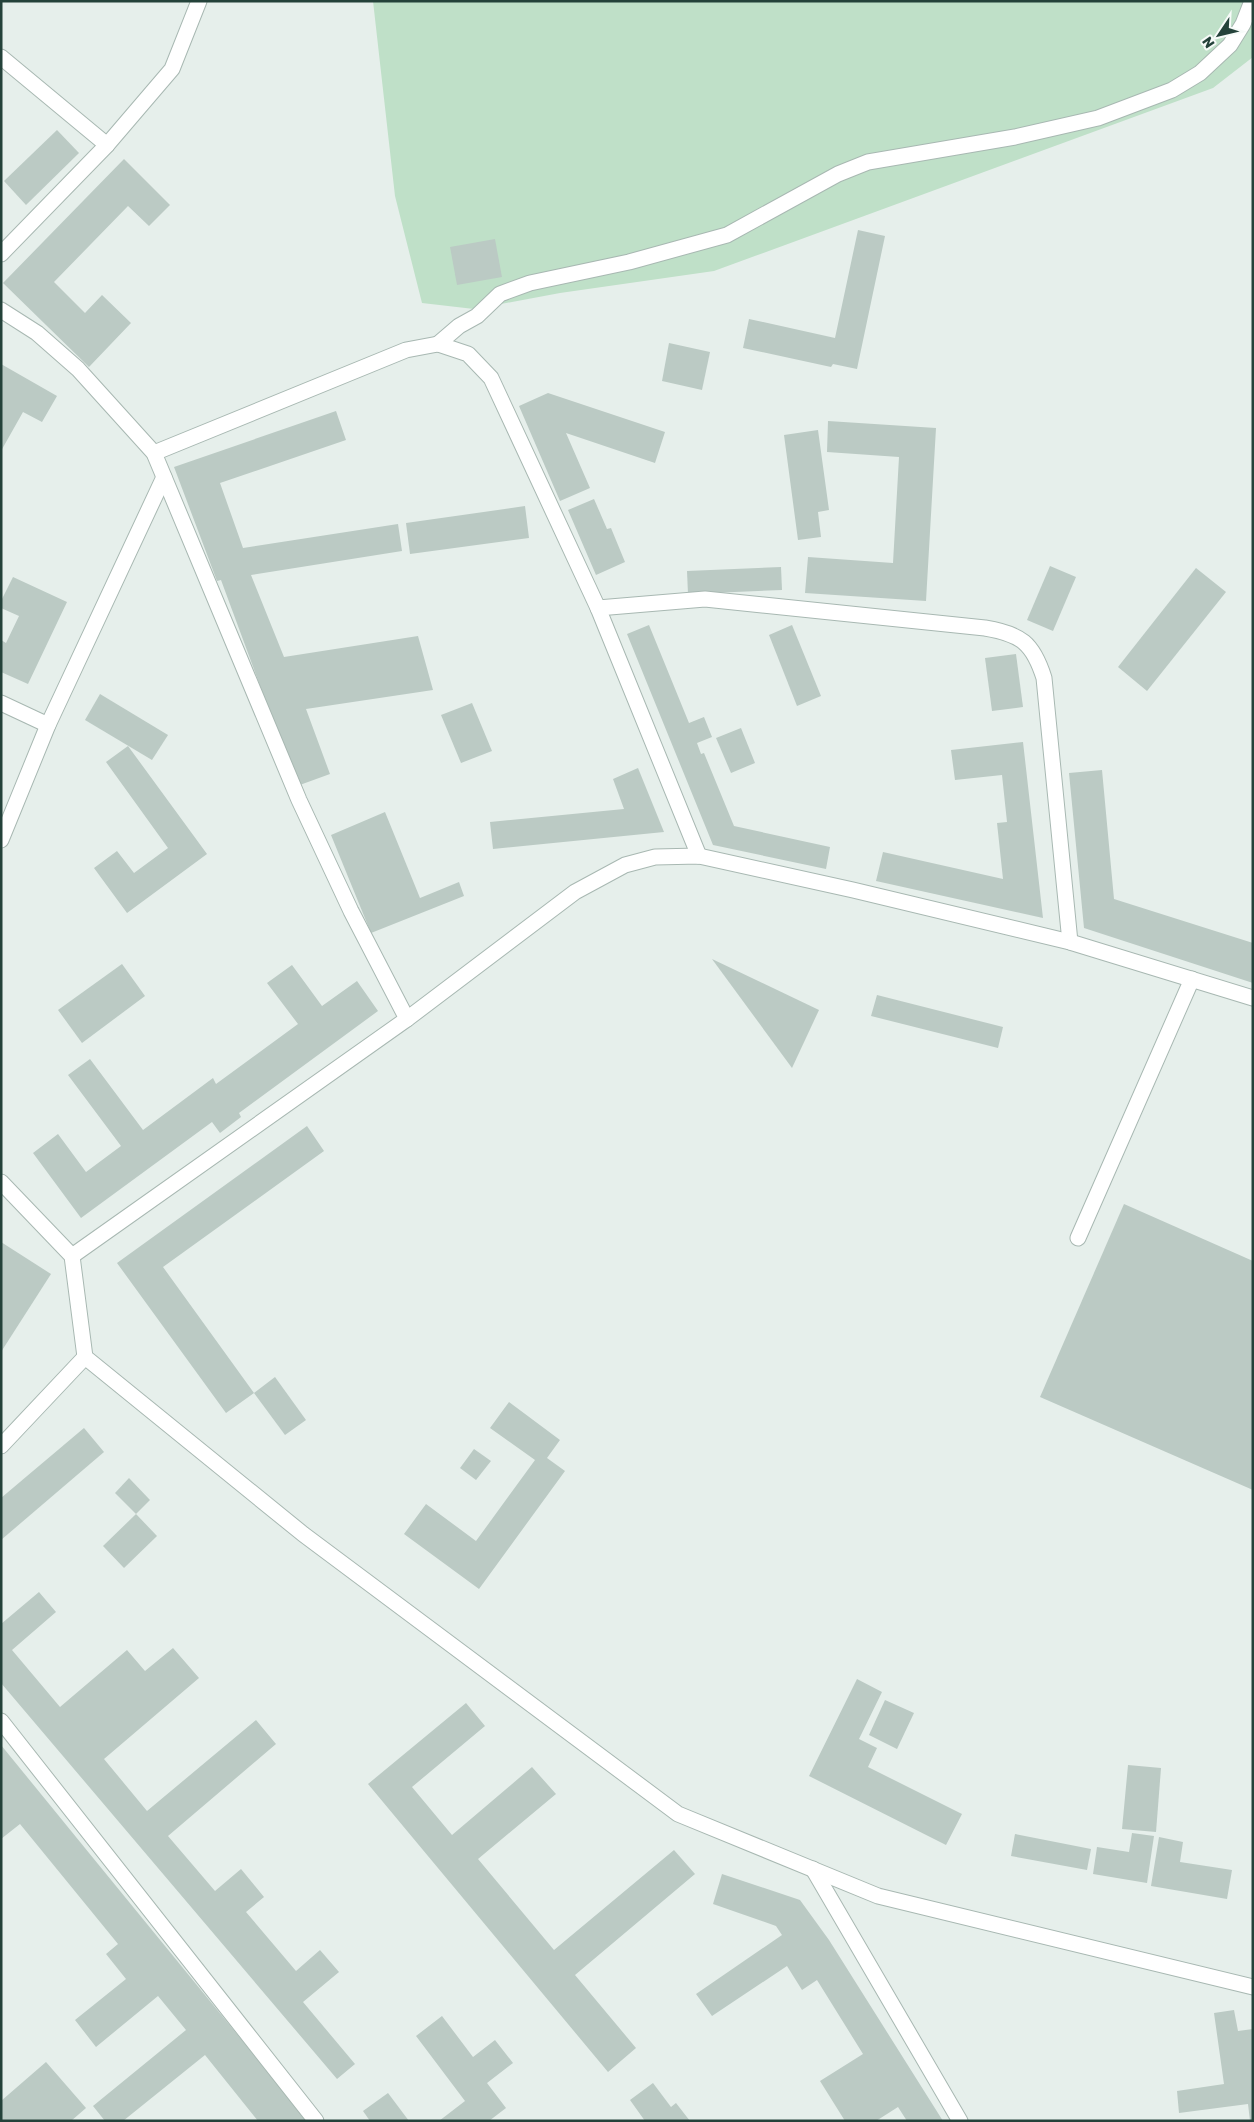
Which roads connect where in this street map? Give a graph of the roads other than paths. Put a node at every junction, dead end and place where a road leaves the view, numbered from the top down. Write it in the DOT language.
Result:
graph roads {
  1 [pos="199,1"];
  2 [pos="1251,8"];
  3 [pos="1,57"];
  4 [pos="107,145"];
  5 [pos="1,254"];
  6 [pos="1,310"];
  7 [pos="438,344"];
  8 [pos="154,454"];
  9 [pos="164,477"];
  10 [pos="598,608"];
  11 [pos="1,703"];
  12 [pos="48,725"];
  13 [pos="1,840"];
  14 [pos="699,856"];
  15 [pos="1070,942"];
  16 [pos="1192,979"];
  17 [pos="1253,998"];
  18 [pos="406,1019"];
  19 [pos="1,1182"];
  20 [pos="1078,1238"];
  21 [pos="72,1256"];
  22 [pos="85,1357"];
  23 [pos="1,1446"];
  24 [pos="1,1721"];
  25 [pos="813,1869"];
  26 [pos="1253,1987"];
  27 [pos="316,2121"];
  28 [pos="960,2121"];
  1 -- 4 [label="street"];
  2 -- 7 [label="street"];
  3 -- 4 [label="street"];
  4 -- 5 [label="street"];
  6 -- 8 [label="street"];
  7 -- 8 [label="street"];
  7 -- 10 [label="street"];
  8 -- 9 [label="street"];
  9 -- 12 [label="street"];
  9 -- 18 [label="street"];
  10 -- 14 [label="street"];
  10 -- 15 [label="street"];
  11 -- 12 [label="street"];
  12 -- 13 [label="street"];
  14 -- 15 [label="street"];
  14 -- 18 [label="street"];
  15 -- 16 [label="street"];
  16 -- 17 [label="street"];
  16 -- 20 [label="street"];
  18 -- 21 [label="street"];
  19 -- 21 [label="street"];
  21 -- 22 [label="street"];
  22 -- 23 [label="street"];
  22 -- 25 [label="street"];
  24 -- 27 [label="street"];
  25 -- 26 [label="street"];
  25 -- 28 [label="street"];
}
